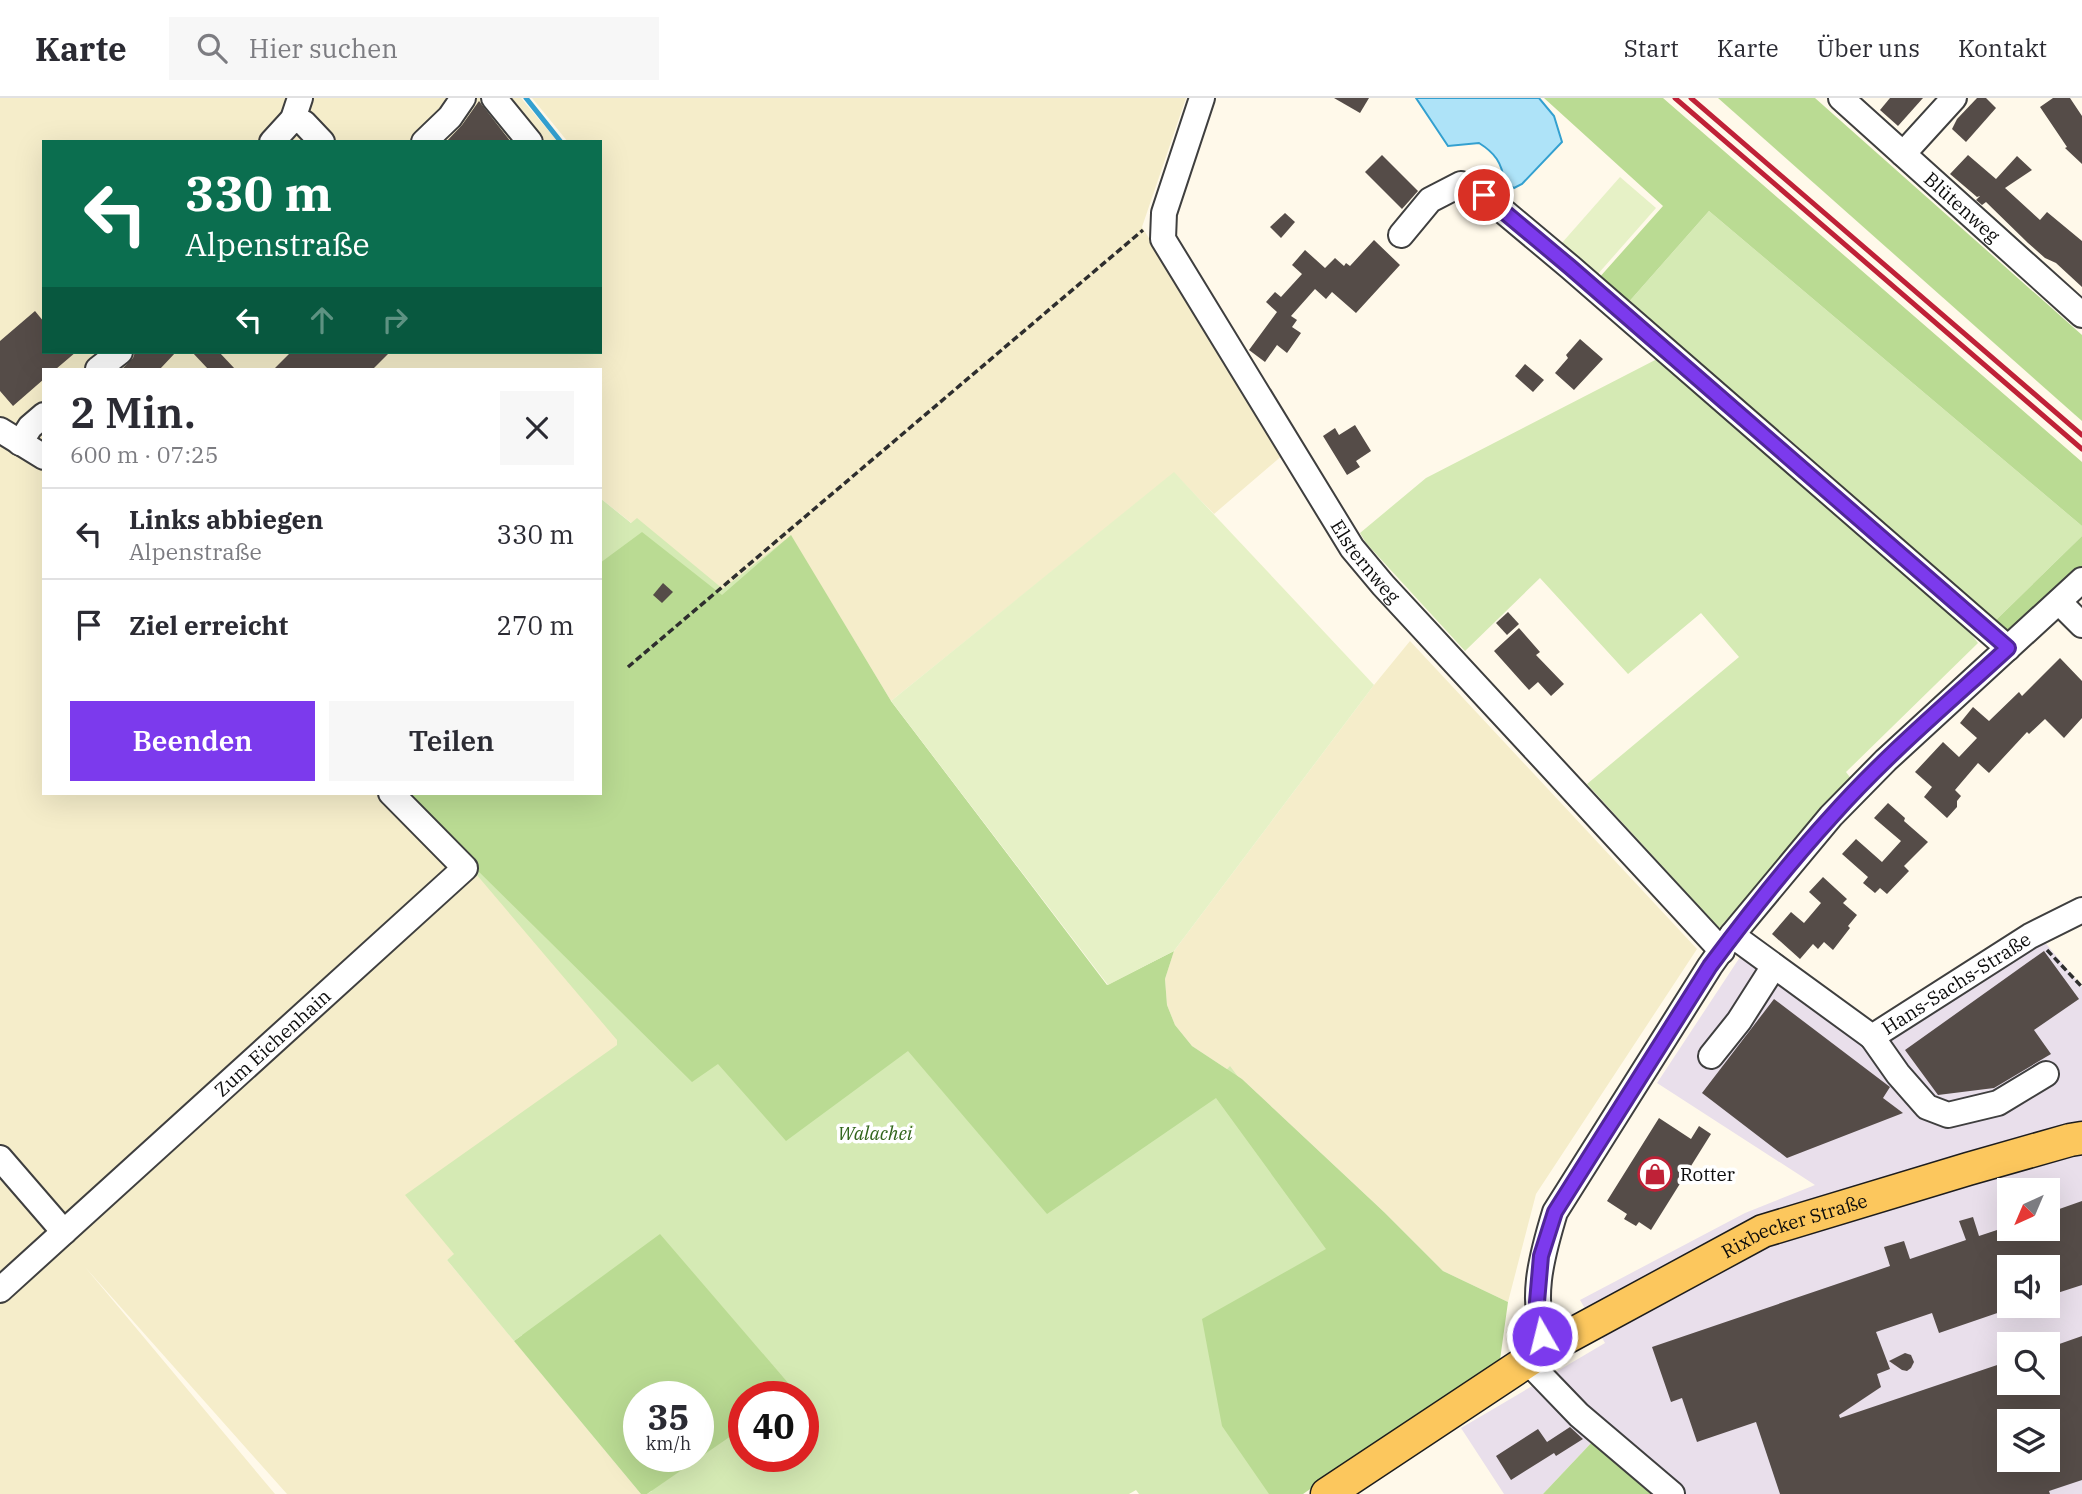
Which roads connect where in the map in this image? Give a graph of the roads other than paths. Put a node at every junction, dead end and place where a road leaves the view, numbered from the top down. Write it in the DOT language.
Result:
graph roads {
  1 [pos="463,98"];
  2 [pos="494,98"];
  3 [pos="1202,98"];
  4 [pos="1841,98"];
  5 [pos="1954,98"];
  6 [pos="296,108"];
  7 [pos="273,140"];
  8 [pos="320,140"];
  9 [pos="426,140"];
  10 [pos="528,140"];
  11 [pos="1903,154"];
  12 [pos="1401,235"];
  13 [pos="2082,315"];
  14 [pos="117,354"];
  15 [pos="99,368"];
  16 [pos="42,417"];
  17 [pos="10,436"];
  18 [pos="42,456"];
  19 [pos="2082,580"];
  20 [pos="2059,602"];
  21 [pos="2082,625"];
  22 [pos="2008,648"];
  23 [pos="393,795"];
  24 [pos="2082,910"];
  25 [pos="1727,943"];
  26 [pos="1774,966"];
  27 [pos="1872,1037"];
  28 [pos="1711,1056"];
  29 [pos="2046,1074"];
  30 [pos="2082,1139"];
  31 [pos="0,1158"];
  32 [pos="64,1232"];
  33 [pos="0,1290"];
  34 [pos="1536,1354"];
  35 [pos="1327,1494"];
  36 [pos="1672,1494"];
  1 -- 9 [label="street"];
  2 -- 10 [label="street"];
  3 -- 25 [label="street, Elsternweg"];
  4 -- 11 [label="street, Blütenweg"];
  5 -- 11 [label="street"];
  6 -- 7 [label="street"];
  6 -- 8 [label="street"];
  11 -- 13 [label="street, Blütenweg"];
  12 -- 22 [label="street"];
  14 -- 15 [label="street"];
  16 -- 17 [label="street"];
  17 -- 18 [label="street"];
  19 -- 20 [label="street"];
  20 -- 21 [label="street"];
  20 -- 22 [label="street"];
  22 -- 25 [label="street"];
  23 -- 32 [label="street, Zum Eichenhain"];
  24 -- 27 [label="street, Hans-Sachs-Straße"];
  25 -- 26 [label="street, Hans-Sachs-Straße"];
  25 -- 34 [label="street"];
  26 -- 27 [label="street, Hans-Sachs-Straße"];
  26 -- 28 [label="street"];
  27 -- 29 [label="street"];
  30 -- 34 [label="main road, Rixbecker Straße"];
  31 -- 32 [label="street"];
  32 -- 33 [label="street, Zum Eichenhain"];
  34 -- 35 [label="main road, Rixbecker Straße"];
  34 -- 36 [label="street"];
}
